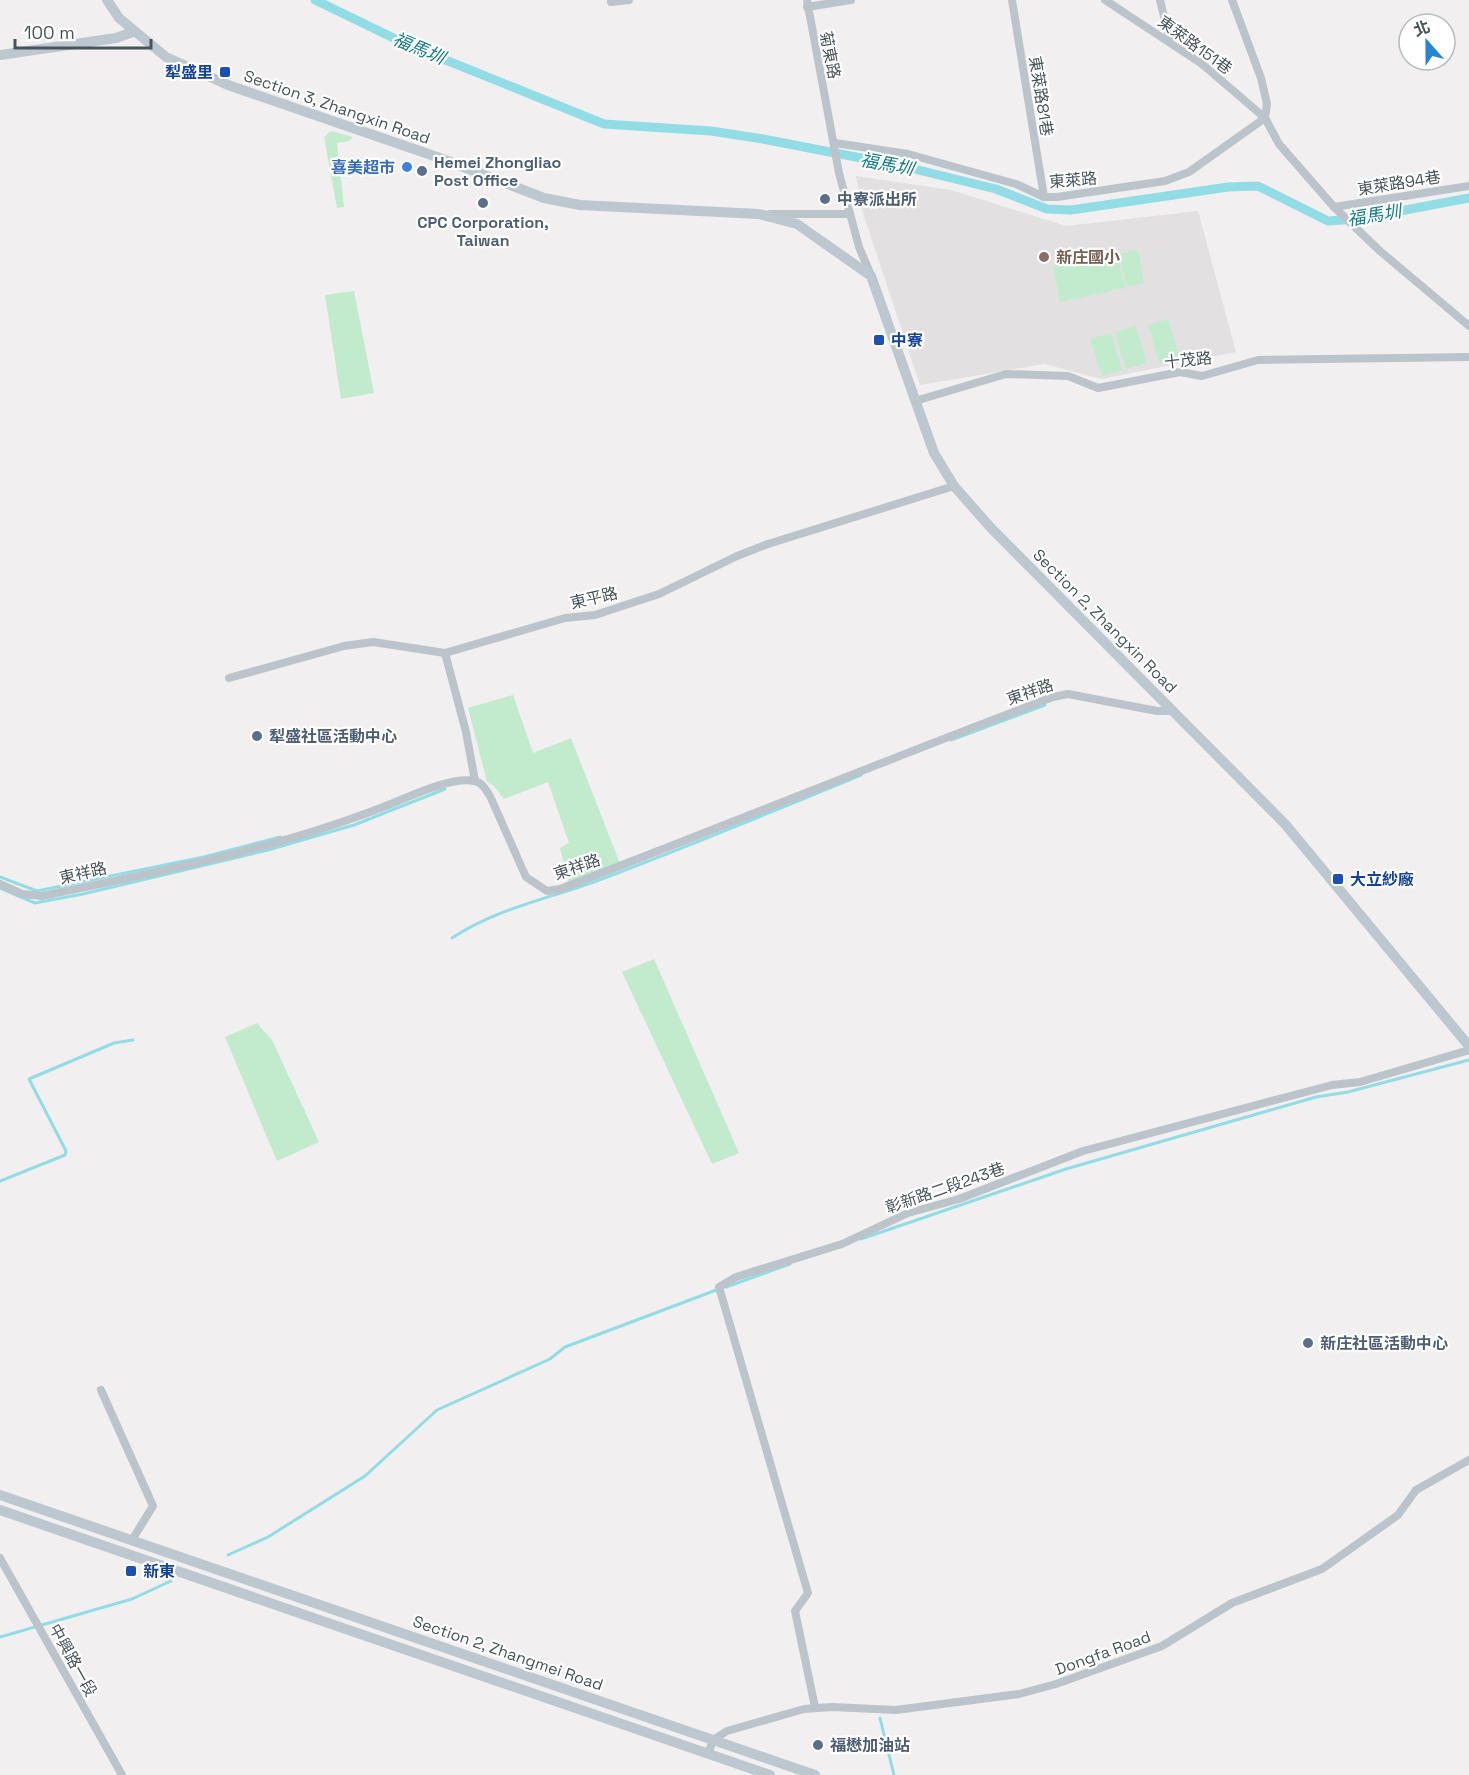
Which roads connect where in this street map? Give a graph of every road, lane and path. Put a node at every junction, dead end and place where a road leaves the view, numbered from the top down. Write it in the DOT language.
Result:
graph roads {
  1 [pos="107,0"];
  2 [pos="611,0"];
  3 [pos="629,0"];
  4 [pos="851,0"];
  5 [pos="1012,0"];
  6 [pos="1106,0"];
  7 [pos="1160,0"];
  8 [pos="1232,0"];
  9 [pos="807,4"];
  10 [pos="133,32"];
  11 [pos="1170,41"];
  12 [pos="0,55"];
  13 [pos="1264,118"];
  14 [pos="835,143"];
  15 [pos="1469,186"];
  16 [pos="1044,197"];
  17 [pos="1334,207"];
  18 [pos="759,214"];
  19 [pos="850,214"];
  20 [pos="871,276"];
  21 [pos="1469,326"];
  22 [pos="1469,357"];
  23 [pos="915,401"];
  24 [pos="954,486"];
  25 [pos="445,653"];
  26 [pos="229,678"];
  27 [pos="1174,711"];
  28 [pos="475,781"];
  29 [pos="0,884"];
  30 [pos="1469,1048"];
  31 [pos="101,1390"];
  32 [pos="1469,1460"];
  33 [pos="0,1495"];
  34 [pos="0,1510"];
  35 [pos="132,1540"];
  36 [pos="0,1558"];
  37 [pos="455,1651"];
  38 [pos="450,1663"];
  39 [pos="815,1707"];
  40 [pos="713,1740"];
  41 [pos="708,1754"];
  42 [pos="122,1775"];
  43 [pos="770,1775"];
  44 [pos="815,1775"];
  1 -- 10 [label="street, Section 3, Zhangxin Road"];
  2 -- 3 [label="street"];
  4 -- 9 [label="street, 菊東路"];
  5 -- 16 [label="street, 東萊路81巷"];
  6 -- 11 [label="street, 東萊路151巷"];
  7 -- 11 [label="street"];
  8 -- 13 [label="street"];
  9 -- 14 [label="street, 菊東路"];
  10 -- 12 [label="street"];
  10 -- 18 [label="street, Section 3, Zhangxin Road"];
  11 -- 13 [label="street, 東萊路151巷"];
  13 -- 16 [label="street, 東萊路"];
  13 -- 17 [label="street"];
  14 -- 16 [label="street, 東萊路"];
  14 -- 19 [label="street, 菊東路"];
  15 -- 17 [label="street, 東萊路94巷"];
  17 -- 21 [label="street"];
  18 -- 19 [label="street"];
  18 -- 20 [label="street"];
  19 -- 20 [label="street"];
  20 -- 23 [label="street, Section 2, Zhangxin Road"];
  22 -- 23 [label="street, 十茂路"];
  23 -- 24 [label="street, Section 2, Zhangxin Road"];
  24 -- 25 [label="street, 東平路"];
  24 -- 27 [label="street, Section 2, Zhangxin Road"];
  25 -- 26 [label="street, 東平路"];
  25 -- 28 [label="street"];
  27 -- 28 [label="street, 東祥路"];
  27 -- 30 [label="street, Section 2, Zhangxin Road"];
  28 -- 29 [label="street, 東祥路"];
  30 -- 39 [label="street, 彰新路二段243巷"];
  31 -- 35 [label="street"];
  32 -- 39 [label="street, Dongfa Road"];
  33 -- 35 [label="street, Section 2, Zhangmei Road"];
  34 -- 38 [label="street, Section 2, Zhangmei Road"];
  35 -- 37 [label="street, Section 2, Zhangmei Road"];
  36 -- 42 [label="street, 中興路一段"];
  37 -- 38 [label="street"];
  37 -- 40 [label="street, Section 2, Zhangmei Road"];
  38 -- 41 [label="street, Section 2, Zhangmei Road"];
  39 -- 40 [label="street, Dongfa Road"];
  40 -- 41 [label="street"];
  40 -- 44 [label="street, Section 2, Zhangmei Road"];
  41 -- 43 [label="street, Section 2, Zhangmei Road"];
}
